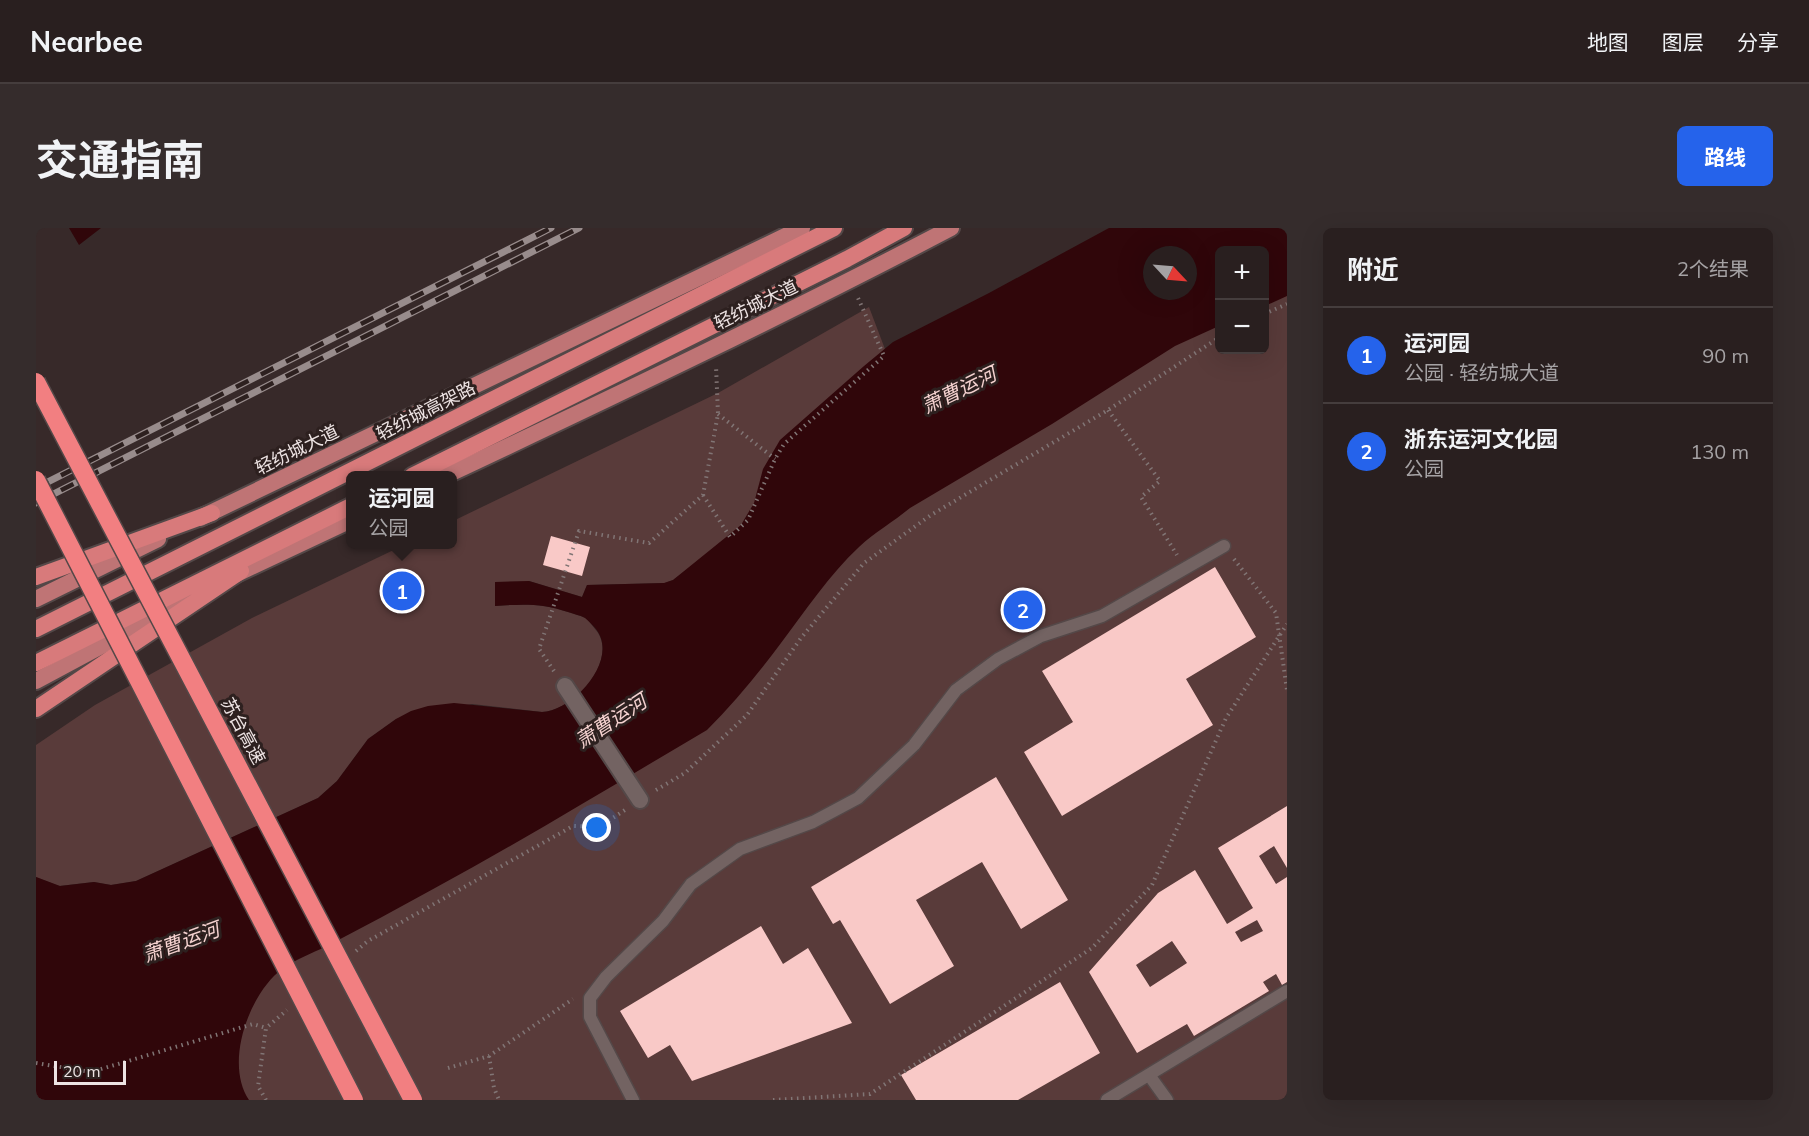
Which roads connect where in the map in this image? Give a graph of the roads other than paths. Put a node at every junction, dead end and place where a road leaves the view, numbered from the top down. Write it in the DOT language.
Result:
graph roads {
  1 [pos="801,228"];
  2 [pos="834,228"];
  3 [pos="904,228"];
  4 [pos="951,228"];
  5 [pos="36,382"];
  6 [pos="350,471"];
  7 [pos="422,471"];
  8 [pos="455,471"];
  9 [pos="346,473"];
  10 [pos="36,480"];
  11 [pos="346,508"];
  12 [pos="212,513"];
  13 [pos="346,522"];
  14 [pos="1224,546"];
  15 [pos="241,571"];
  16 [pos="36,577"];
  17 [pos="36,599"];
  18 [pos="36,629"];
  19 [pos="36,663"];
  20 [pos="36,681"];
  21 [pos="565,686"];
  22 [pos="36,709"];
  23 [pos="640,800"];
  24 [pos="1287,992"];
  25 [pos="1149,1075"];
  26 [pos="354,1100"];
  27 [pos="414,1100"];
  28 [pos="633,1100"];
  29 [pos="1107,1100"];
  30 [pos="1167,1100"];
  1 -- 12 [label="main road, 轻纺城大道"];
  2 -- 6 [label="highway, 轻纺城高架路, bridge"];
  3 -- 7 [label="highway"];
  4 -- 8 [label="main road, 轻纺城大道"];
  5 -- 27 [label="highway, 苏台高速, bridge"];
  9 -- 18 [label="highway, 轻纺城高架路, bridge"];
  10 -- 26 [label="highway, bridge"];
  11 -- 19 [label="highway, bridge"];
  12 -- 16 [label="highway"];
  12 -- 17 [label="main road, 轻纺城大道"];
  13 -- 15 [label="main road"];
  14 -- 28 [label="lane"];
  15 -- 20 [label="main road"];
  15 -- 22 [label="highway"];
  21 -- 23 [label="street"];
  24 -- 25 [label="lane"];
  25 -- 29 [label="lane"];
  25 -- 30 [label="lane"];
}
